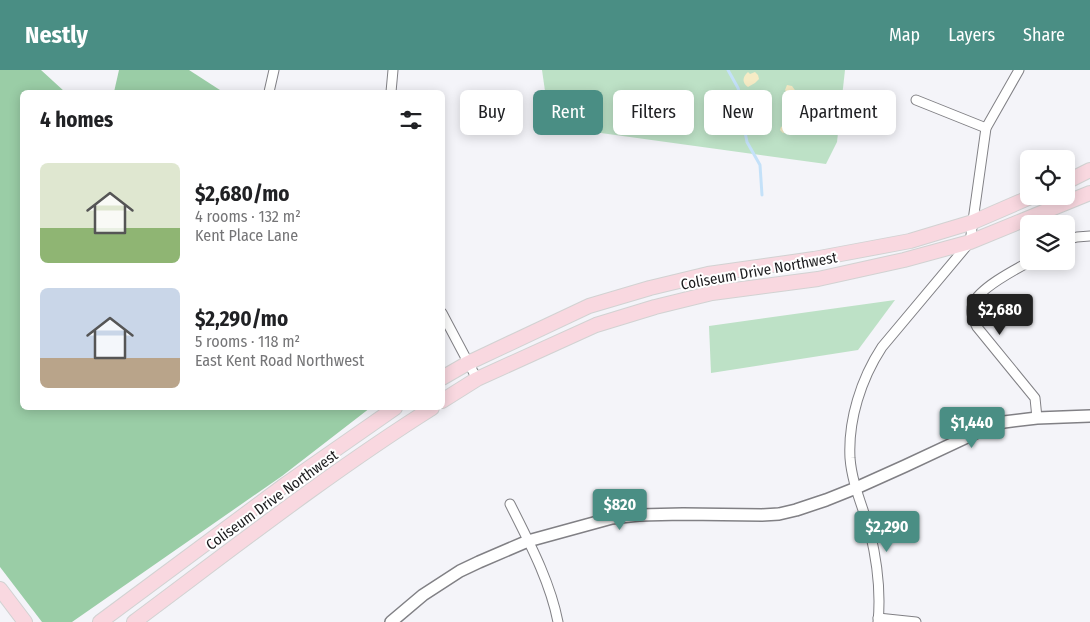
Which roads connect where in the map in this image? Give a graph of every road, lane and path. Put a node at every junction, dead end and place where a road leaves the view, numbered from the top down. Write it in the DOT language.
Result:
graph roads {
  1 [pos="274,70"];
  2 [pos="393,70"];
  3 [pos="1019,70"];
  4 [pos="269,90"];
  5 [pos="391,90"];
  6 [pos="916,100"];
  7 [pos="986,128"];
  8 [pos="1090,170"];
  9 [pos="1075,178"];
  10 [pos="1090,193"];
  11 [pos="1020,202"];
  12 [pos="973,222"];
  13 [pos="1090,236"];
  14 [pos="1075,238"];
  15 [pos="970,242"];
  16 [pos="1020,268"];
  17 [pos="445,319"];
  18 [pos="468,363"];
  19 [pos="445,376"];
  20 [pos="477,379"];
  21 [pos="445,399"];
  22 [pos="393,410"];
  23 [pos="429,410"];
  24 [pos="1090,416"];
  25 [pos="1037,418"];
  26 [pos="856,488"];
  27 [pos="510,504"];
  28 [pos="528,541"];
  29 [pos="0,589"];
  30 [pos="878,620"];
  31 [pos="25,622"];
  32 [pos="100,622"];
  33 [pos="134,622"];
  34 [pos="391,622"];
  35 [pos="558,622"];
  36 [pos="916,622"];
  1 -- 4 [label="street"];
  2 -- 5 [label="street"];
  3 -- 7 [label="street"];
  6 -- 7 [label="street"];
  7 -- 12 [label="street"];
  8 -- 9 [label="main road"];
  10 -- 15 [label="main road, Coliseum Drive Northwest"];
  11 -- 12 [label="main road, Coliseum Drive Northwest"];
  12 -- 15 [label="street"];
  12 -- 18 [label="main road, Coliseum Drive Northwest"];
  13 -- 14 [label="street"];
  15 -- 20 [label="main road, Coliseum Drive Northwest"];
  15 -- 26 [label="street"];
  16 -- 25 [label="street"];
  17 -- 18 [label="street"];
  18 -- 19 [label="main road, Coliseum Drive Northwest"];
  18 -- 20 [label="street"];
  20 -- 21 [label="main road, Coliseum Drive Northwest"];
  22 -- 32 [label="main road, Coliseum Drive Northwest"];
  23 -- 33 [label="main road, Coliseum Drive Northwest"];
  24 -- 25 [label="street"];
  25 -- 26 [label="street"];
  26 -- 28 [label="street"];
  26 -- 30 [label="street"];
  27 -- 28 [label="street"];
  28 -- 34 [label="street"];
  28 -- 35 [label="street"];
  29 -- 31 [label="main road"];
  30 -- 36 [label="street"];
}
